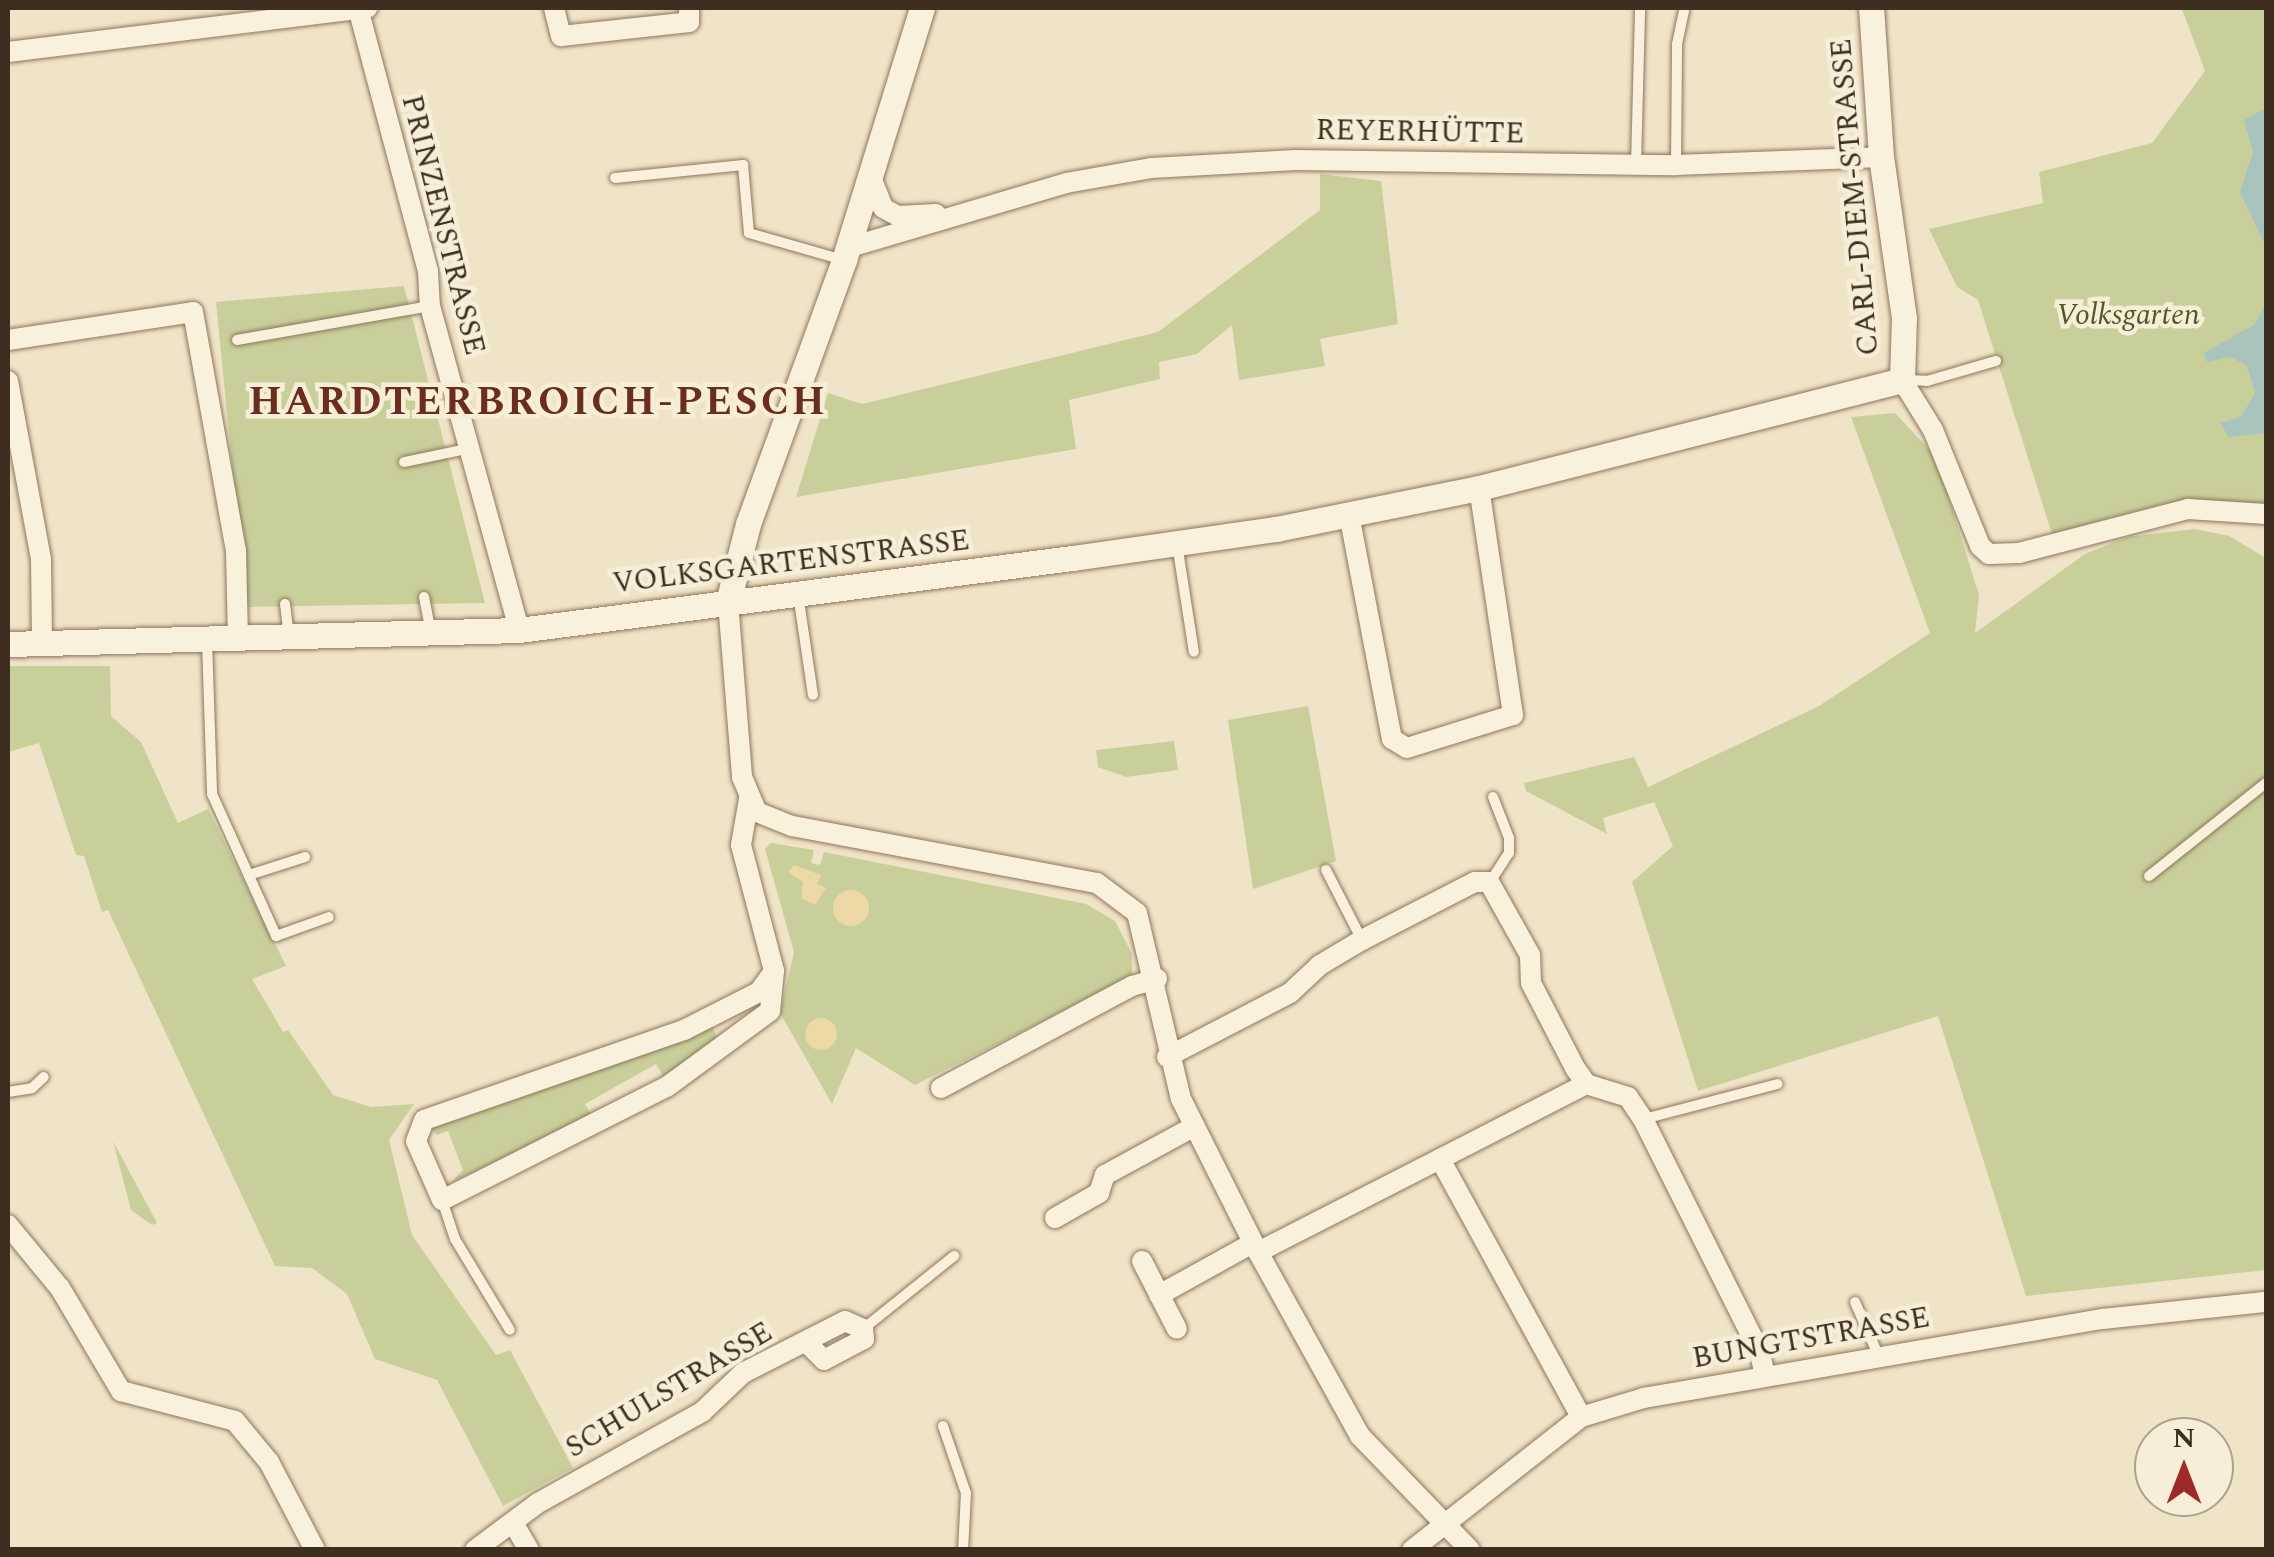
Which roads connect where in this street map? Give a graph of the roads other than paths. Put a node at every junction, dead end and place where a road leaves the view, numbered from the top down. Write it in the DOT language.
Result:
graph roads {
  1 [pos="554,8"];
  2 [pos="689,8"];
  3 [pos="922,8"];
  4 [pos="1872,8"];
  5 [pos="361,9"];
  6 [pos="1640,9"];
  7 [pos="1684,10"];
  8 [pos="8,52"];
  9 [pos="1881,157"];
  10 [pos="1636,165"];
  11 [pos="1676,165"];
  12 [pos="869,173"];
  13 [pos="616,178"];
  14 [pos="963,211"];
  15 [pos="845,254"];
  16 [pos="430,306"];
  17 [pos="8,340"];
  18 [pos="238,340"];
  19 [pos="1996,361"];
  20 [pos="1902,380"];
  21 [pos="8,381"];
  22 [pos="471,448"];
  23 [pos="404,462"];
  24 [pos="1479,488"];
  25 [pos="1349,514"];
  26 [pos="2266,514"];
  27 [pos="1176,543"];
  28 [pos="798,594"];
  29 [pos="424,597"];
  30 [pos="728,602"];
  31 [pos="284,604"];
  32 [pos="519,630"];
  33 [pos="431,635"];
  34 [pos="289,638"];
  35 [pos="207,640"];
  36 [pos="238,640"];
  37 [pos="42,643"];
  38 [pos="8,644"];
  39 [pos="1194,652"];
  40 [pos="813,696"];
  41 [pos="2266,783"];
  42 [pos="1493,797"];
  43 [pos="749,799"];
  44 [pos="305,857"];
  45 [pos="1326,870"];
  46 [pos="248,875"];
  47 [pos="2149,876"];
  48 [pos="1489,882"];
  49 [pos="329,917"];
  50 [pos="1362,940"];
  51 [pos="772,961"];
  52 [pos="1157,979"];
  53 [pos="719,1012"];
  54 [pos="734,1043"];
  55 [pos="1167,1058"];
  56 [pos="44,1077"];
  57 [pos="1586,1084"];
  58 [pos="1777,1084"];
  59 [pos="941,1088"];
  60 [pos="8,1092"];
  61 [pos="1643,1119"];
  62 [pos="1195,1126"];
  63 [pos="1440,1159"];
  64 [pos="442,1200"];
  65 [pos="1054,1218"];
  66 [pos="8,1225"];
  67 [pos="1256,1247"];
  68 [pos="954,1256"];
  69 [pos="1142,1262"];
  70 [pos="1158,1295"];
  71 [pos="1855,1302"];
  72 [pos="2266,1302"];
  73 [pos="863,1329"];
  74 [pos="1177,1329"];
  75 [pos="510,1330"];
  76 [pos="1879,1357"];
  77 [pos="1765,1376"];
  78 [pos="1582,1417"];
  79 [pos="943,1426"];
  80 [pos="1445,1524"];
  81 [pos="515,1526"];
  82 [pos="315,1550"];
  83 [pos="475,1550"];
  84 [pos="528,1550"];
  85 [pos="963,1550"];
  86 [pos="1412,1550"];
  87 [pos="1470,1550"];
  1 -- 2 [label="street"];
  3 -- 12 [label="street"];
  4 -- 9 [label="street, CARL-DIEM-STRASSE"];
  5 -- 8 [label="street"];
  5 -- 16 [label="street, PRINZENSTRASSE"];
  6 -- 10 [label="lane"];
  7 -- 11 [label="lane"];
  9 -- 11 [label="street, REYERHÜTTE"];
  9 -- 20 [label="street, CARL-DIEM-STRASSE"];
  10 -- 11 [label="street, REYERHÜTTE"];
  10 -- 14 [label="street, REYERHÜTTE"];
  12 -- 14 [label="street, REYERHÜTTE"];
  12 -- 15 [label="street"];
  13 -- 15 [label="lane"];
  14 -- 15 [label="street, REYERHÜTTE"];
  15 -- 30 [label="street"];
  16 -- 18 [label="lane"];
  16 -- 22 [label="street, PRINZENSTRASSE"];
  17 -- 36 [label="street"];
  19 -- 20 [label="lane"];
  20 -- 24 [label="street, VOLKSGARTENSTRASSE"];
  20 -- 26 [label="street, CARL-DIEM-STRASSE"];
  21 -- 37 [label="street"];
  22 -- 23 [label="lane"];
  22 -- 32 [label="street, PRINZENSTRASSE"];
  24 -- 25 [label="street, VOLKSGARTENSTRASSE"];
  24 -- 25 [label="street"];
  25 -- 27 [label="street, VOLKSGARTENSTRASSE"];
  27 -- 28 [label="street, VOLKSGARTENSTRASSE"];
  27 -- 39 [label="lane"];
  28 -- 30 [label="street, VOLKSGARTENSTRASSE"];
  28 -- 40 [label="lane"];
  29 -- 33 [label="lane"];
  30 -- 32 [label="street, VOLKSGARTENSTRASSE"];
  30 -- 43 [label="street"];
  31 -- 34 [label="lane"];
  32 -- 33 [label="street, VOLKSGARTENSTRASSE"];
  33 -- 34 [label="street, VOLKSGARTENSTRASSE"];
  34 -- 36 [label="street, VOLKSGARTENSTRASSE"];
  35 -- 36 [label="street, VOLKSGARTENSTRASSE"];
  35 -- 37 [label="street, VOLKSGARTENSTRASSE"];
  35 -- 46 [label="lane"];
  37 -- 38 [label="street, VOLKSGARTENSTRASSE"];
  41 -- 47 [label="lane"];
  42 -- 48 [label="lane"];
  43 -- 51 [label="street"];
  43 -- 52 [label="street"];
  44 -- 46 [label="lane"];
  45 -- 50 [label="lane"];
  46 -- 49 [label="lane"];
  48 -- 50 [label="street"];
  48 -- 57 [label="street"];
  50 -- 55 [label="street"];
  51 -- 53 [label="street"];
  51 -- 54 [label="street"];
  52 -- 55 [label="street"];
  52 -- 59 [label="street"];
  53 -- 54 [label="street"];
  53 -- 64 [label="street"];
  54 -- 64 [label="street"];
  55 -- 62 [label="street"];
  56 -- 60 [label="lane"];
  57 -- 61 [label="street"];
  57 -- 63 [label="street"];
  58 -- 61 [label="lane"];
  61 -- 77 [label="street"];
  62 -- 65 [label="street"];
  62 -- 67 [label="street"];
  63 -- 67 [label="street"];
  63 -- 78 [label="street"];
  64 -- 75 [label="lane"];
  66 -- 82 [label="street"];
  67 -- 70 [label="street"];
  67 -- 80 [label="street"];
  68 -- 73 [label="lane, SCHULSTRASSE"];
  69 -- 70 [label="street"];
  70 -- 74 [label="street"];
  71 -- 76 [label="lane"];
  72 -- 76 [label="street, BUNGTSTRASSE"];
  73 -- 81 [label="street, SCHULSTRASSE"];
  76 -- 77 [label="street, BUNGTSTRASSE"];
  77 -- 78 [label="street, BUNGTSTRASSE"];
  78 -- 80 [label="street, BUNGTSTRASSE"];
  79 -- 85 [label="lane"];
  80 -- 86 [label="street, BUNGTSTRASSE"];
  80 -- 87 [label="street"];
  81 -- 83 [label="street, SCHULSTRASSE"];
  81 -- 84 [label="street"];
}
